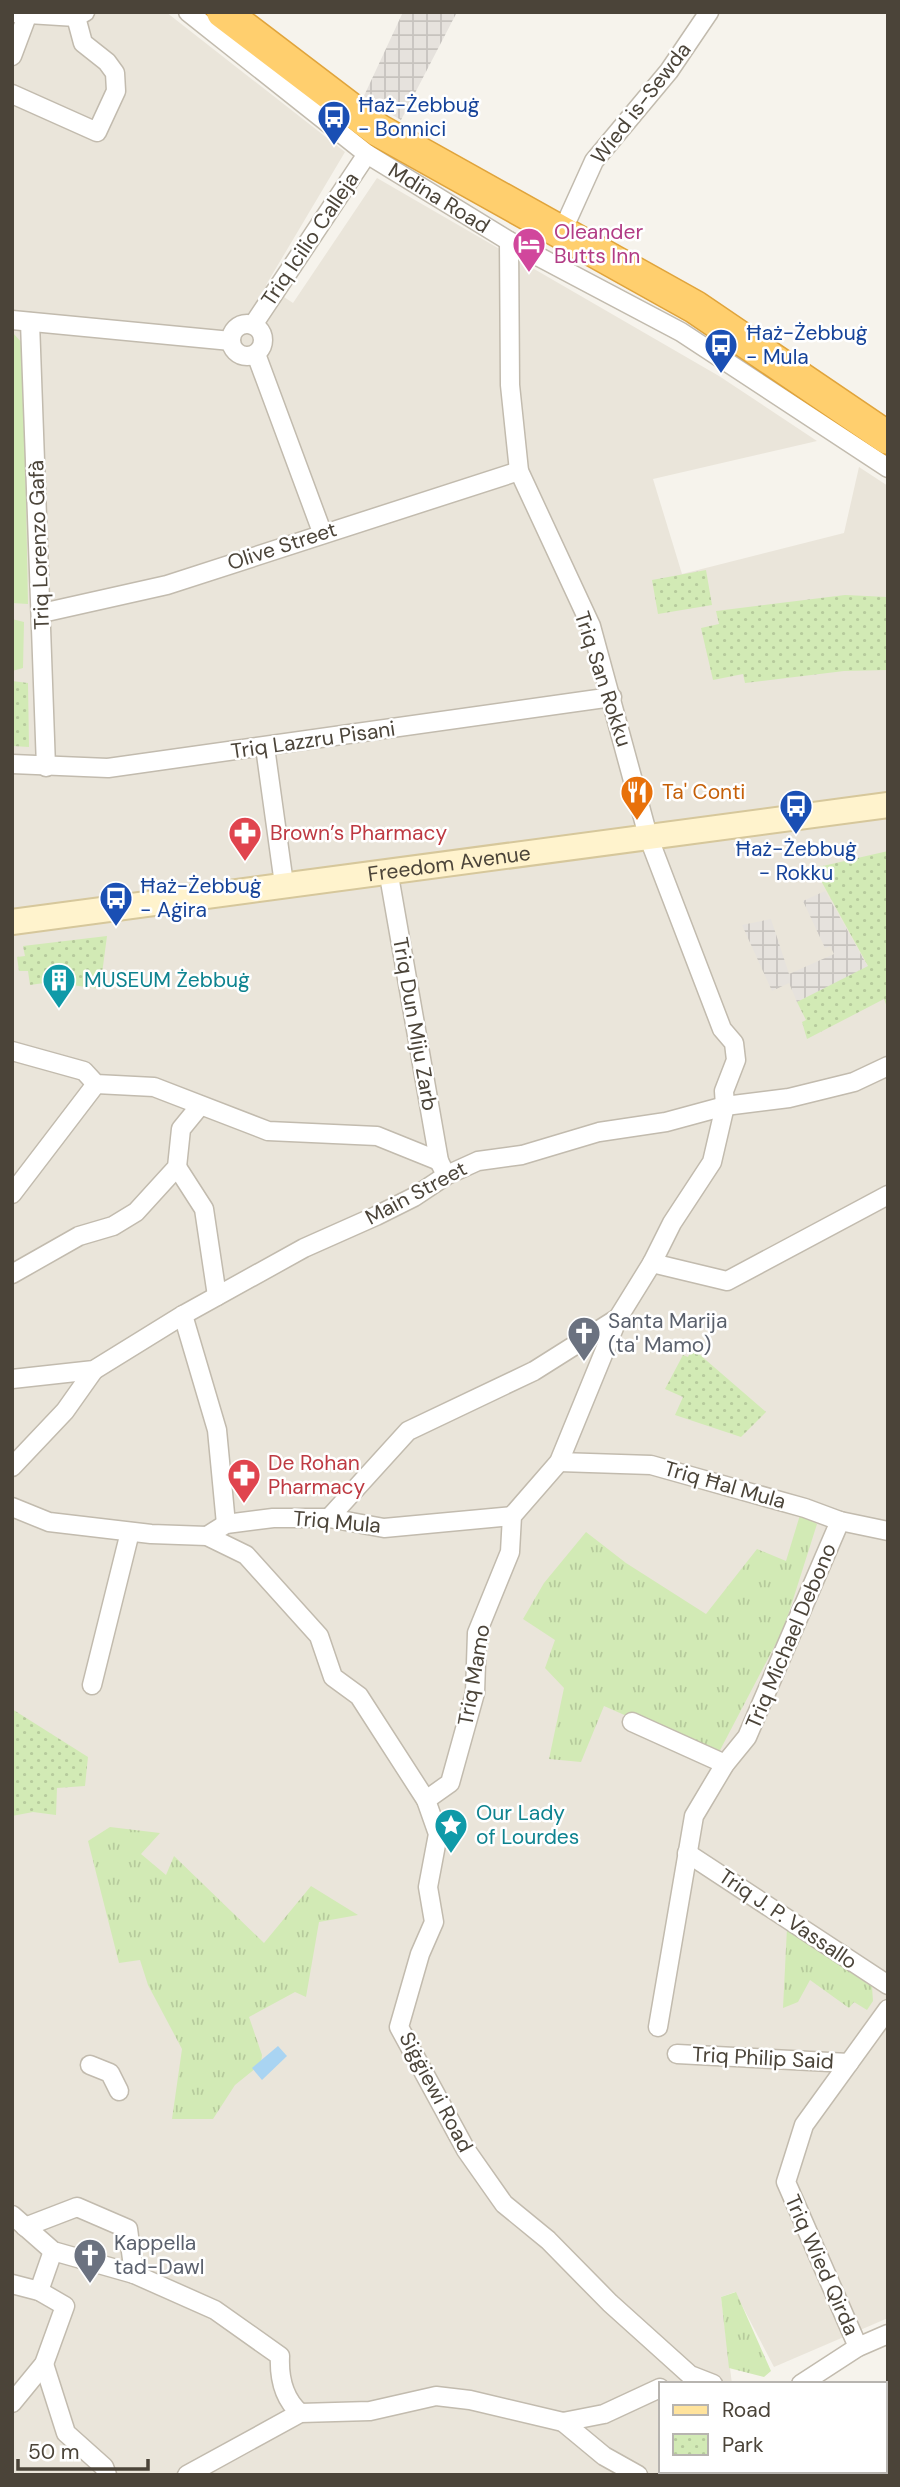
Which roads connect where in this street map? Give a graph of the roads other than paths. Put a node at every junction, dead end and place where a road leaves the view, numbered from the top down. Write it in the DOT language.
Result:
graph roads {
  1 [pos="188,12"];
  2 [pos="223,12"];
  3 [pos="709,12"];
  4 [pos="20,15"];
  5 [pos="80,15"];
  6 [pos="12,56"];
  7 [pos="12,94"];
  8 [pos="367,154"];
  9 [pos="561,234"];
  10 [pos="509,241"];
  11 [pos="21,321"];
  12 [pos="254,324"];
  13 [pos="231,341"];
  14 [pos="256,354"];
  15 [pos="888,438"];
  16 [pos="888,468"];
  17 [pos="519,471"];
  18 [pos="322,533"];
  19 [pos="42,614"];
  20 [pos="612,697"];
  21 [pos="265,747"];
  22 [pos="12,764"];
  23 [pos="46,767"];
  24 [pos="888,805"];
  25 [pos="648,836"];
  26 [pos="388,870"];
  27 [pos="284,884"];
  28 [pos="12,922"];
  29 [pos="12,1051"];
  30 [pos="888,1066"];
  31 [pos="96,1083"];
  32 [pos="725,1106"];
  33 [pos="199,1107"];
  34 [pos="177,1167"];
  35 [pos="443,1168"];
  36 [pos="12,1194"];
  37 [pos="888,1195"];
  38 [pos="652,1263"];
  39 [pos="12,1274"];
  40 [pos="217,1296"];
  41 [pos="183,1315"];
  42 [pos="618,1318"];
  43 [pos="94,1370"];
  44 [pos="12,1379"];
  45 [pos="559,1462"];
  46 [pos="12,1467"];
  47 [pos="12,1507"];
  48 [pos="512,1516"];
  49 [pos="329,1518"];
  50 [pos="840,1521"];
  51 [pos="226,1524"];
  52 [pos="888,1531"];
  53 [pos="130,1532"];
  54 [pos="207,1536"];
  55 [pos="92,1685"];
  56 [pos="632,1722"];
  57 [pos="725,1764"];
  58 [pos="426,1800"];
  59 [pos="687,1853"];
  60 [pos="888,1985"];
  61 [pos="888,2009"];
  62 [pos="658,2027"];
  63 [pos="677,2054"];
  64 [pos="849,2063"];
  65 [pos="90,2065"];
  66 [pos="119,2091"];
  67 [pos="18,2221"];
  68 [pos="53,2251"];
  69 [pos="134,2274"];
  70 [pos="12,2284"];
  71 [pos="39,2291"];
  72 [pos="888,2334"];
  73 [pos="858,2347"];
  74 [pos="44,2364"];
  75 [pos="690,2375"];
  76 [pos="674,2382"];
  77 [pos="708,2382"];
  78 [pos="804,2382"];
  79 [pos="659,2388"];
  80 [pos="12,2403"];
  81 [pos="300,2413"];
  82 [pos="563,2422"];
  83 [pos="107,2475"];
  84 [pos="187,2475"];
  85 [pos="638,2475"];
  1 -- 8 [label="street, Mdina Road"];
  2 -- 9 [label="highway, Mdina Road"];
  3 -- 9 [label="street, Wied is-Sewda"];
  4 -- 5 [label="street"];
  4 -- 6 [label="street"];
  5 -- 7 [label="street"];
  8 -- 10 [label="street, Mdina Road"];
  8 -- 12 [label="street, Triq Icilio Calleja"];
  9 -- 15 [label="highway, Mdina Road"];
  10 -- 16 [label="street, Mdina Road"];
  10 -- 17 [label="street, Triq San Rokku"];
  11 -- 13 [label="street"];
  11 -- 19 [label="street, Triq Lorenzo Gafà"];
  12 -- 13 [label="street"];
  12 -- 14 [label="street"];
  13 -- 14 [label="street"];
  14 -- 18 [label="street"];
  17 -- 18 [label="street, Olive Street"];
  17 -- 20 [label="street, Triq San Rokku"];
  18 -- 19 [label="street, Olive Street"];
  19 -- 23 [label="street, Triq Lorenzo Gafà"];
  20 -- 21 [label="street, Triq Lazzru Pisani"];
  20 -- 25 [label="street, Triq San Rokku"];
  21 -- 23 [label="street, Triq Lazzru Pisani"];
  21 -- 27 [label="street"];
  22 -- 23 [label="street, Triq Lazzru Pisani"];
  24 -- 25 [label="street, Freedom Avenue"];
  25 -- 26 [label="street, Freedom Avenue"];
  25 -- 32 [label="street, Triq San Rokku"];
  26 -- 27 [label="street, Freedom Avenue"];
  26 -- 35 [label="street, Triq Dun Miju Zarb"];
  27 -- 28 [label="street, Freedom Avenue"];
  29 -- 31 [label="street"];
  30 -- 32 [label="street, Main Street"];
  31 -- 33 [label="street"];
  31 -- 36 [label="street"];
  32 -- 35 [label="street, Main Street"];
  32 -- 38 [label="street"];
  33 -- 34 [label="street"];
  33 -- 35 [label="street"];
  34 -- 39 [label="street"];
  34 -- 40 [label="street"];
  35 -- 40 [label="street, Main Street"];
  37 -- 38 [label="street"];
  38 -- 42 [label="street"];
  40 -- 41 [label="street, Main Street"];
  41 -- 43 [label="street, Main Street"];
  41 -- 51 [label="street"];
  42 -- 45 [label="street"];
  42 -- 49 [label="street"];
  43 -- 44 [label="street, Main Street"];
  43 -- 46 [label="street"];
  45 -- 48 [label="street"];
  45 -- 50 [label="street, Triq Ħal Mula"];
  47 -- 53 [label="street"];
  48 -- 49 [label="street, Triq Mula"];
  48 -- 58 [label="street, Triq Mamo"];
  49 -- 51 [label="street, Triq Mula"];
  50 -- 52 [label="street, Triq Ħal Mula"];
  50 -- 57 [label="street, Triq Michael Debono"];
  51 -- 54 [label="street, Triq Mula"];
  53 -- 54 [label="street"];
  53 -- 55 [label="street"];
  54 -- 58 [label="street, Siġġiewi Road"];
  56 -- 57 [label="street"];
  57 -- 59 [label="street, Triq Michael Debono"];
  58 -- 75 [label="street, Siġġiewi Road"];
  59 -- 60 [label="street, Triq J. P. Vassallo"];
  59 -- 62 [label="street, Triq Michael Debono"];
  61 -- 64 [label="street"];
  63 -- 64 [label="street, Triq Philip Said"];
  64 -- 73 [label="street, Triq Wied Qirda"];
  65 -- 66 [label="street"];
  67 -- 68 [label="street"];
  67 -- 69 [label="street"];
  68 -- 69 [label="street"];
  68 -- 71 [label="street"];
  69 -- 81 [label="street"];
  70 -- 71 [label="street"];
  71 -- 74 [label="street"];
  72 -- 73 [label="street"];
  73 -- 78 [label="street"];
  74 -- 80 [label="street"];
  74 -- 83 [label="street"];
  75 -- 76 [label="street"];
  75 -- 77 [label="street, Siġġiewi Road"];
  79 -- 82 [label="street"];
  81 -- 82 [label="street"];
  81 -- 84 [label="street"];
  82 -- 85 [label="street"];
}
